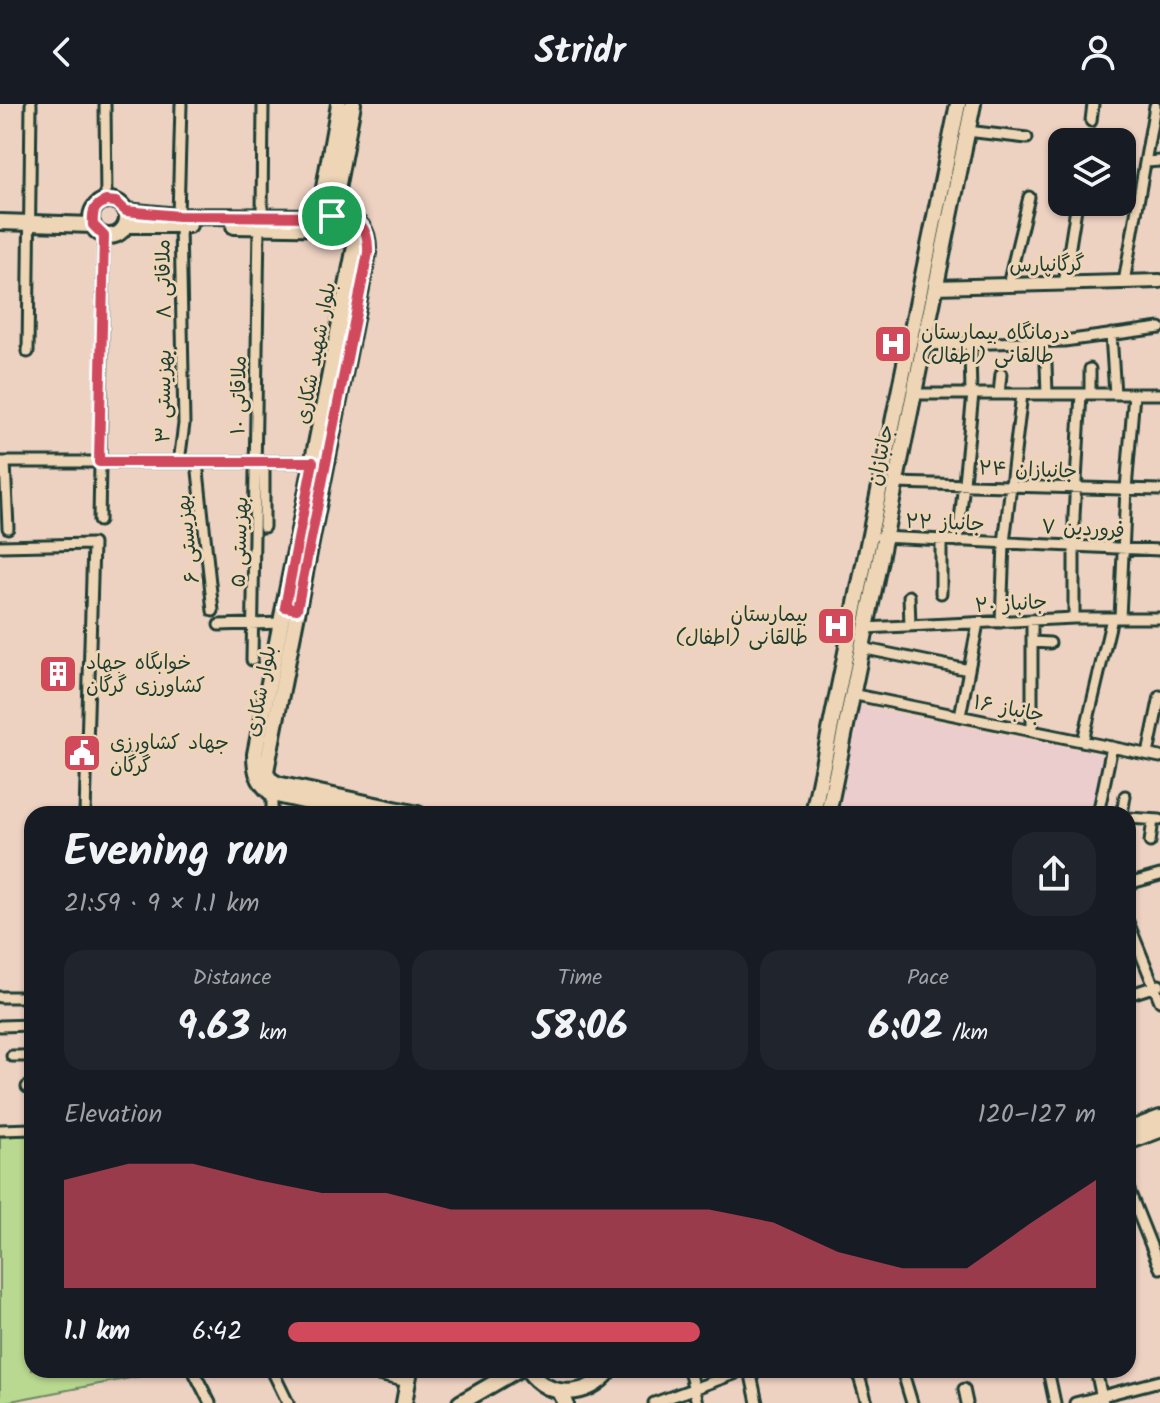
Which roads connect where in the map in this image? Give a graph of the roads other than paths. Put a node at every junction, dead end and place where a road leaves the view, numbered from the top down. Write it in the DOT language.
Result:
graph roads {
  1 [pos="31,104"];
  2 [pos="105,104"];
  3 [pos="181,104"];
  4 [pos="263,104"];
  5 [pos="339,104"];
  6 [pos="353,104"];
  7 [pos="958,104"];
  8 [pos="973,104"];
  9 [pos="1093,104"];
  10 [pos="1154,105"];
  11 [pos="1091,121"];
  12 [pos="967,131"];
  13 [pos="1027,138"];
  14 [pos="1160,161"];
  15 [pos="1146,162"];
  16 [pos="1029,197"];
  17 [pos="329,199"];
  18 [pos="945,199"];
  19 [pos="106,201"];
  20 [pos="0,214"];
  21 [pos="1075,216"];
  22 [pos="29,218"];
  23 [pos="126,218"];
  24 [pos="324,220"];
  25 [pos="179,221"];
  26 [pos="261,221"];
  27 [pos="0,222"];
  28 [pos="96,225"];
  29 [pos="1160,281"];
  30 [pos="1124,282"];
  31 [pos="1064,284"];
  32 [pos="1008,285"];
  33 [pos="935,287"];
  34 [pos="1160,328"];
  35 [pos="182,331"];
  36 [pos="1111,334"];
  37 [pos="923,345"];
  38 [pos="970,350"];
  39 [pos="28,352"];
  40 [pos="1046,364"];
  41 [pos="1090,369"];
  42 [pos="1001,374"];
  43 [pos="913,394"];
  44 [pos="972,394"];
  45 [pos="999,394"];
  46 [pos="1022,394"];
  47 [pos="1047,394"];
  48 [pos="1085,394"];
  49 [pos="1115,394"];
  50 [pos="1134,394"];
  51 [pos="1160,394"];
  52 [pos="3,462"];
  53 [pos="99,462"];
  54 [pos="179,462"];
  55 [pos="197,462"];
  56 [pos="262,462"];
  57 [pos="313,462"];
  58 [pos="894,483"];
  59 [pos="966,485"];
  60 [pos="1012,486"];
  61 [pos="1075,488"];
  62 [pos="1126,489"];
  63 [pos="1160,490"];
  64 [pos="99,521"];
  65 [pos="264,527"];
  66 [pos="8,528"];
  67 [pos="876,536"];
  68 [pos="941,540"];
  69 [pos="958,541"];
  70 [pos="1004,543"];
  71 [pos="0,546"];
  72 [pos="1074,546"];
  73 [pos="1123,548"];
  74 [pos="1160,550"];
  75 [pos="941,593"];
  76 [pos="909,596"];
  77 [pos="291,608"];
  78 [pos="213,611"];
  79 [pos="1074,618"];
  80 [pos="1116,618"];
  81 [pos="1160,618"];
  82 [pos="1032,620"];
  83 [pos="1001,622"];
  84 [pos="281,623"];
  85 [pos="978,623"];
  86 [pos="219,625"];
  87 [pos="910,626"];
  88 [pos="865,628"];
  89 [pos="1032,642"];
  90 [pos="1050,643"];
  91 [pos="861,648"];
  92 [pos="252,660"];
  93 [pos="969,670"];
  94 [pos="851,694"];
  95 [pos="1160,696"];
  96 [pos="960,716"];
  97 [pos="1032,731"];
  98 [pos="1083,741"];
  99 [pos="1112,747"];
  100 [pos="1148,754"];
  101 [pos="1160,757"];
  102 [pos="831,762"];
  103 [pos="272,794"];
  104 [pos="1125,796"];
  105 [pos="85,806"];
  106 [pos="272,806"];
  107 [pos="325,806"];
  108 [pos="379,806"];
  109 [pos="816,806"];
  110 [pos="828,806"];
  111 [pos="1100,806"];
  112 [pos="1123,806"];
  113 [pos="1136,819"];
  114 [pos="1156,820"];
  115 [pos="1150,842"];
  116 [pos="1160,875"];
  117 [pos="1136,882"];
  118 [pos="1136,939"];
  119 [pos="1157,985"];
  120 [pos="1136,992"];
  121 [pos="0,997"];
  122 [pos="24,997"];
  123 [pos="1160,1001"];
  124 [pos="24,1025"];
  125 [pos="0,1026"];
  126 [pos="12,1056"];
  127 [pos="24,1056"];
  128 [pos="1160,1118"];
  129 [pos="1136,1127"];
  130 [pos="24,1129"];
  131 [pos="0,1130"];
  132 [pos="1160,1130"];
  133 [pos="1136,1139"];
  134 [pos="1136,1208"];
  135 [pos="1160,1268"];
  136 [pos="197,1378"];
  137 [pos="276,1378"];
  138 [pos="409,1378"];
  139 [pos="503,1378"];
  140 [pos="536,1378"];
  141 [pos="603,1378"];
  142 [pos="691,1378"];
  143 [pos="720,1378"];
  144 [pos="751,1378"];
  145 [pos="859,1378"];
  146 [pos="904,1378"];
  147 [pos="1050,1378"];
  148 [pos="1098,1378"];
  149 [pos="1160,1381"];
  150 [pos="694,1389"];
  151 [pos="964,1389"];
  152 [pos="563,1397"];
  153 [pos="584,1397"];
  154 [pos="1102,1400"];
  155 [pos="210,1403"];
  156 [pos="288,1403"];
  157 [pos="404,1403"];
  158 [pos="460,1403"];
  159 [pos="654,1403"];
  160 [pos="697,1403"];
  161 [pos="757,1403"];
  162 [pos="867,1403"];
  163 [pos="912,1403"];
  164 [pos="967,1403"];
  165 [pos="1055,1403"];
  166 [pos="1075,1403"];
  1 -- 22 [label="street"];
  2 -- 19 [label="street"];
  3 -- 25 [label="street, ملاقاتی ۸"];
  4 -- 26 [label="street, ۱۰ ملاقاتی"];
  5 -- 17 [label="main road"];
  6 -- 17 [label="main road"];
  7 -- 18 [label="main road, جانبازان"];
  8 -- 12 [label="main road, جانبازان"];
  9 -- 11 [label="street"];
  10 -- 15 [label="street"];
  12 -- 13 [label="street"];
  12 -- 18 [label="main road, جانبازان"];
  14 -- 15 [label="street"];
  15 -- 30 [label="street"];
  16 -- 32 [label="street"];
  17 -- 24 [label="main road"];
  18 -- 33 [label="main road, جانبازان"];
  18 -- 67 [label="main road, جانبازان"];
  19 -- 23 [label="main road"];
  19 -- 28 [label="main road"];
  20 -- 22 [label="main road"];
  21 -- 31 [label="street"];
  22 -- 27 [label="main road"];
  22 -- 28 [label="main road"];
  22 -- 39 [label="street"];
  23 -- 25 [label="main road, بلوار شکاری"];
  23 -- 28 [label="main road"];
  24 -- 26 [label="main road, بلوار شکاری"];
  24 -- 57 [label="main road, بلوار شهید شکاری"];
  24 -- 77 [label="main road, بلوار شکاری"];
  25 -- 26 [label="main road, بلوار شکاری"];
  25 -- 35 [label="street, ملاقاتی ۸"];
  26 -- 92 [label="street, ۱۰ ملاقاتی"];
  28 -- 53 [label="street"];
  29 -- 30 [label="street, گرگانپارس"];
  30 -- 31 [label="street, گرگانپارس"];
  31 -- 32 [label="street, گرگانپارس"];
  32 -- 33 [label="street, گرگانپارس"];
  33 -- 37 [label="main road, جانبازان"];
  34 -- 36 [label="street"];
  35 -- 54 [label="street, ۳ بهزیستی"];
  36 -- 37 [label="street"];
  36 -- 49 [label="street"];
  37 -- 43 [label="main road, جانبازان"];
  38 -- 44 [label="street"];
  40 -- 47 [label="street"];
  41 -- 48 [label="street"];
  42 -- 45 [label="street"];
  43 -- 44 [label="street"];
  43 -- 58 [label="main road, جانبازان"];
  44 -- 45 [label="street"];
  44 -- 59 [label="street"];
  45 -- 46 [label="street"];
  46 -- 47 [label="street"];
  46 -- 60 [label="street"];
  47 -- 48 [label="street"];
  48 -- 49 [label="street"];
  48 -- 61 [label="street"];
  49 -- 50 [label="street"];
  50 -- 51 [label="street"];
  50 -- 62 [label="street"];
  52 -- 53 [label="street"];
  52 -- 66 [label="street"];
  53 -- 54 [label="street"];
  53 -- 64 [label="street"];
  54 -- 55 [label="street"];
  55 -- 56 [label="street"];
  55 -- 78 [label="street, بهزیستی ۶"];
  56 -- 57 [label="street"];
  56 -- 65 [label="street"];
  56 -- 92 [label="street, ۵ بهزیستی"];
  57 -- 77 [label="main road, بلوار شهید شکاری"];
  58 -- 59 [label="street, جانبازان ۲۴"];
  58 -- 67 [label="main road, جانبازان"];
  59 -- 60 [label="street, جانبازان ۲۴"];
  59 -- 69 [label="street"];
  60 -- 61 [label="street, جانبازان ۲۴"];
  60 -- 70 [label="street"];
  61 -- 62 [label="street, جانبازان ۲۴"];
  61 -- 72 [label="street"];
  62 -- 63 [label="street, جانبازان ۲۴"];
  62 -- 73 [label="street"];
  67 -- 68 [label="street, ۲۲ جانباز"];
  67 -- 88 [label="main road, جانبازان"];
  67 -- 102 [label="main road, جانبازان"];
  68 -- 69 [label="street, ۲۲ جانباز"];
  68 -- 75 [label="street"];
  69 -- 70 [label="street, ۲۲ جانباز"];
  70 -- 72 [label="street, فروردین ۷"];
  70 -- 83 [label="street"];
  71 -- 105 [label="street"];
  72 -- 73 [label="street, فروردین ۷"];
  72 -- 79 [label="street"];
  73 -- 74 [label="street, فروردین ۷"];
  73 -- 80 [label="street"];
  76 -- 87 [label="street"];
  77 -- 84 [label="main road, بلوار شهید شکاری"];
  77 -- 108 [label="main road, بلوار شکاری"];
  79 -- 80 [label="street, ۲۰ جانباز"];
  79 -- 82 [label="street, ۲۰ جانباز"];
  80 -- 81 [label="street, ۲۰ جانباز"];
  80 -- 98 [label="street"];
  82 -- 83 [label="street, ۲۰ جانباز"];
  82 -- 89 [label="street"];
  83 -- 85 [label="street, ۲۰ جانباز"];
  84 -- 86 [label="street"];
  84 -- 103 [label="main road, بلوار شهید شکاری"];
  85 -- 87 [label="street, ۲۰ جانباز"];
  85 -- 93 [label="street"];
  87 -- 88 [label="street, ۲۰ جانباز"];
  88 -- 91 [label="main road, جانبازان"];
  89 -- 90 [label="street"];
  89 -- 97 [label="street"];
  91 -- 93 [label="street"];
  91 -- 94 [label="main road, جانبازان"];
  93 -- 96 [label="street"];
  94 -- 96 [label="street, جانباز ۱۶"];
  94 -- 102 [label="main road, جانبازان"];
  95 -- 100 [label="street"];
  96 -- 97 [label="street, جانباز ۱۶"];
  97 -- 98 [label="street, جانباز ۱۶"];
  98 -- 99 [label="street, جانباز ۱۶"];
  99 -- 100 [label="street, جانباز ۱۶"];
  99 -- 111 [label="street"];
  100 -- 101 [label="street, جانباز ۱۶"];
  102 -- 109 [label="main road, جانبازان"];
  102 -- 110 [label="main road, جانبازان"];
  103 -- 106 [label="street"];
  103 -- 107 [label="main road"];
  104 -- 112 [label="street"];
  113 -- 114 [label="street"];
  114 -- 115 [label="street"];
  116 -- 117 [label="street"];
  118 -- 119 [label="street"];
  119 -- 120 [label="street"];
  119 -- 123 [label="street"];
  121 -- 122 [label="street"];
  124 -- 125 [label="street"];
  126 -- 127 [label="street"];
  128 -- 129 [label="main road"];
  130 -- 131 [label="street"];
  132 -- 133 [label="main road"];
  134 -- 135 [label="street"];
  136 -- 155 [label="street"];
  137 -- 156 [label="street"];
  138 -- 157 [label="main road"];
  139 -- 158 [label="main road"];
  140 -- 152 [label="main road"];
  141 -- 153 [label="main road"];
  142 -- 150 [label="street"];
  143 -- 150 [label="street"];
  144 -- 161 [label="street"];
  145 -- 162 [label="street"];
  146 -- 163 [label="street"];
  147 -- 165 [label="street"];
  148 -- 154 [label="street"];
  149 -- 154 [label="street"];
  150 -- 159 [label="street"];
  150 -- 160 [label="street"];
  151 -- 164 [label="street"];
  152 -- 153 [label="main road"];
  154 -- 166 [label="street"];
}
